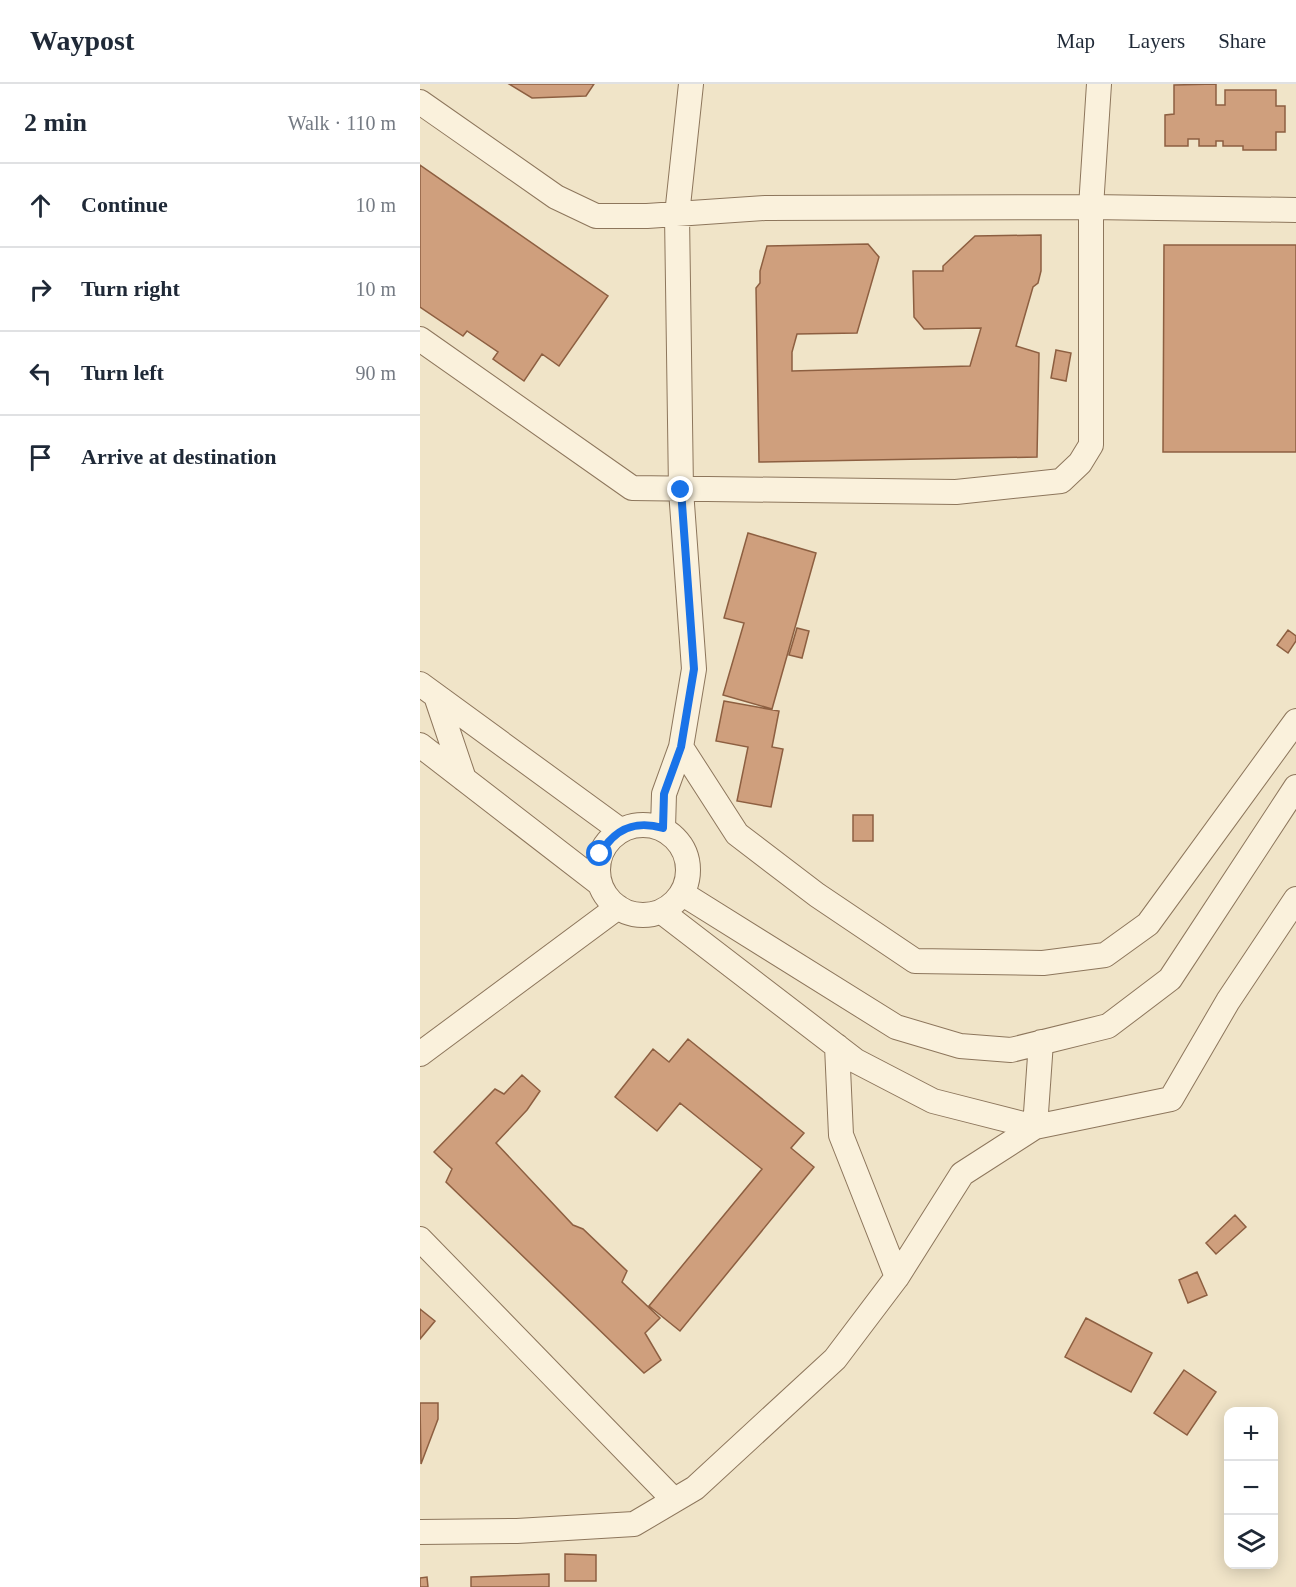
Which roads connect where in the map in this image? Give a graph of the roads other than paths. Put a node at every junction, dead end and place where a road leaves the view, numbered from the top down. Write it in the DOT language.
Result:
graph roads {
  1 [pos="692,84"];
  2 [pos="1100,84"];
  3 [pos="420,102"];
  4 [pos="1090,207"];
  5 [pos="1296,210"];
  6 [pos="677,215"];
  7 [pos="420,339"];
  8 [pos="681,490"];
  9 [pos="428,690"];
  10 [pos="1296,721"];
  11 [pos="420,745"];
  12 [pos="681,747"];
  13 [pos="464,779"];
  14 [pos="1296,787"];
  15 [pos="663,828"];
  16 [pos="620,830"];
  17 [pos="600,884"];
  18 [pos="682,894"];
  19 [pos="1296,899"];
  20 [pos="618,908"];
  21 [pos="662,912"];
  22 [pos="1041,1042"];
  23 [pos="837,1047"];
  24 [pos="420,1054"];
  25 [pos="1035,1127"];
  26 [pos="420,1239"];
  27 [pos="897,1277"];
  28 [pos="674,1500"];
  29 [pos="420,1532"];
  1 -- 6 [label="street"];
  2 -- 4 [label="street"];
  3 -- 6 [label="street"];
  4 -- 5 [label="street"];
  4 -- 6 [label="street"];
  4 -- 8 [label="street"];
  6 -- 8 [label="street"];
  7 -- 8 [label="street"];
  8 -- 12 [label="street"];
  9 -- 13 [label="street"];
  9 -- 16 [label="street"];
  10 -- 12 [label="street"];
  11 -- 13 [label="street"];
  12 -- 15 [label="street"];
  13 -- 17 [label="street"];
  14 -- 22 [label="street"];
  15 -- 16 [label="street"];
  15 -- 18 [label="street"];
  16 -- 17 [label="street"];
  17 -- 20 [label="street"];
  18 -- 21 [label="street"];
  18 -- 22 [label="street"];
  19 -- 25 [label="street"];
  20 -- 21 [label="street"];
  20 -- 24 [label="street"];
  21 -- 23 [label="street"];
  22 -- 25 [label="street"];
  23 -- 25 [label="street"];
  23 -- 27 [label="street"];
  25 -- 27 [label="street"];
  26 -- 28 [label="street"];
  27 -- 28 [label="street"];
  28 -- 29 [label="street"];
}
